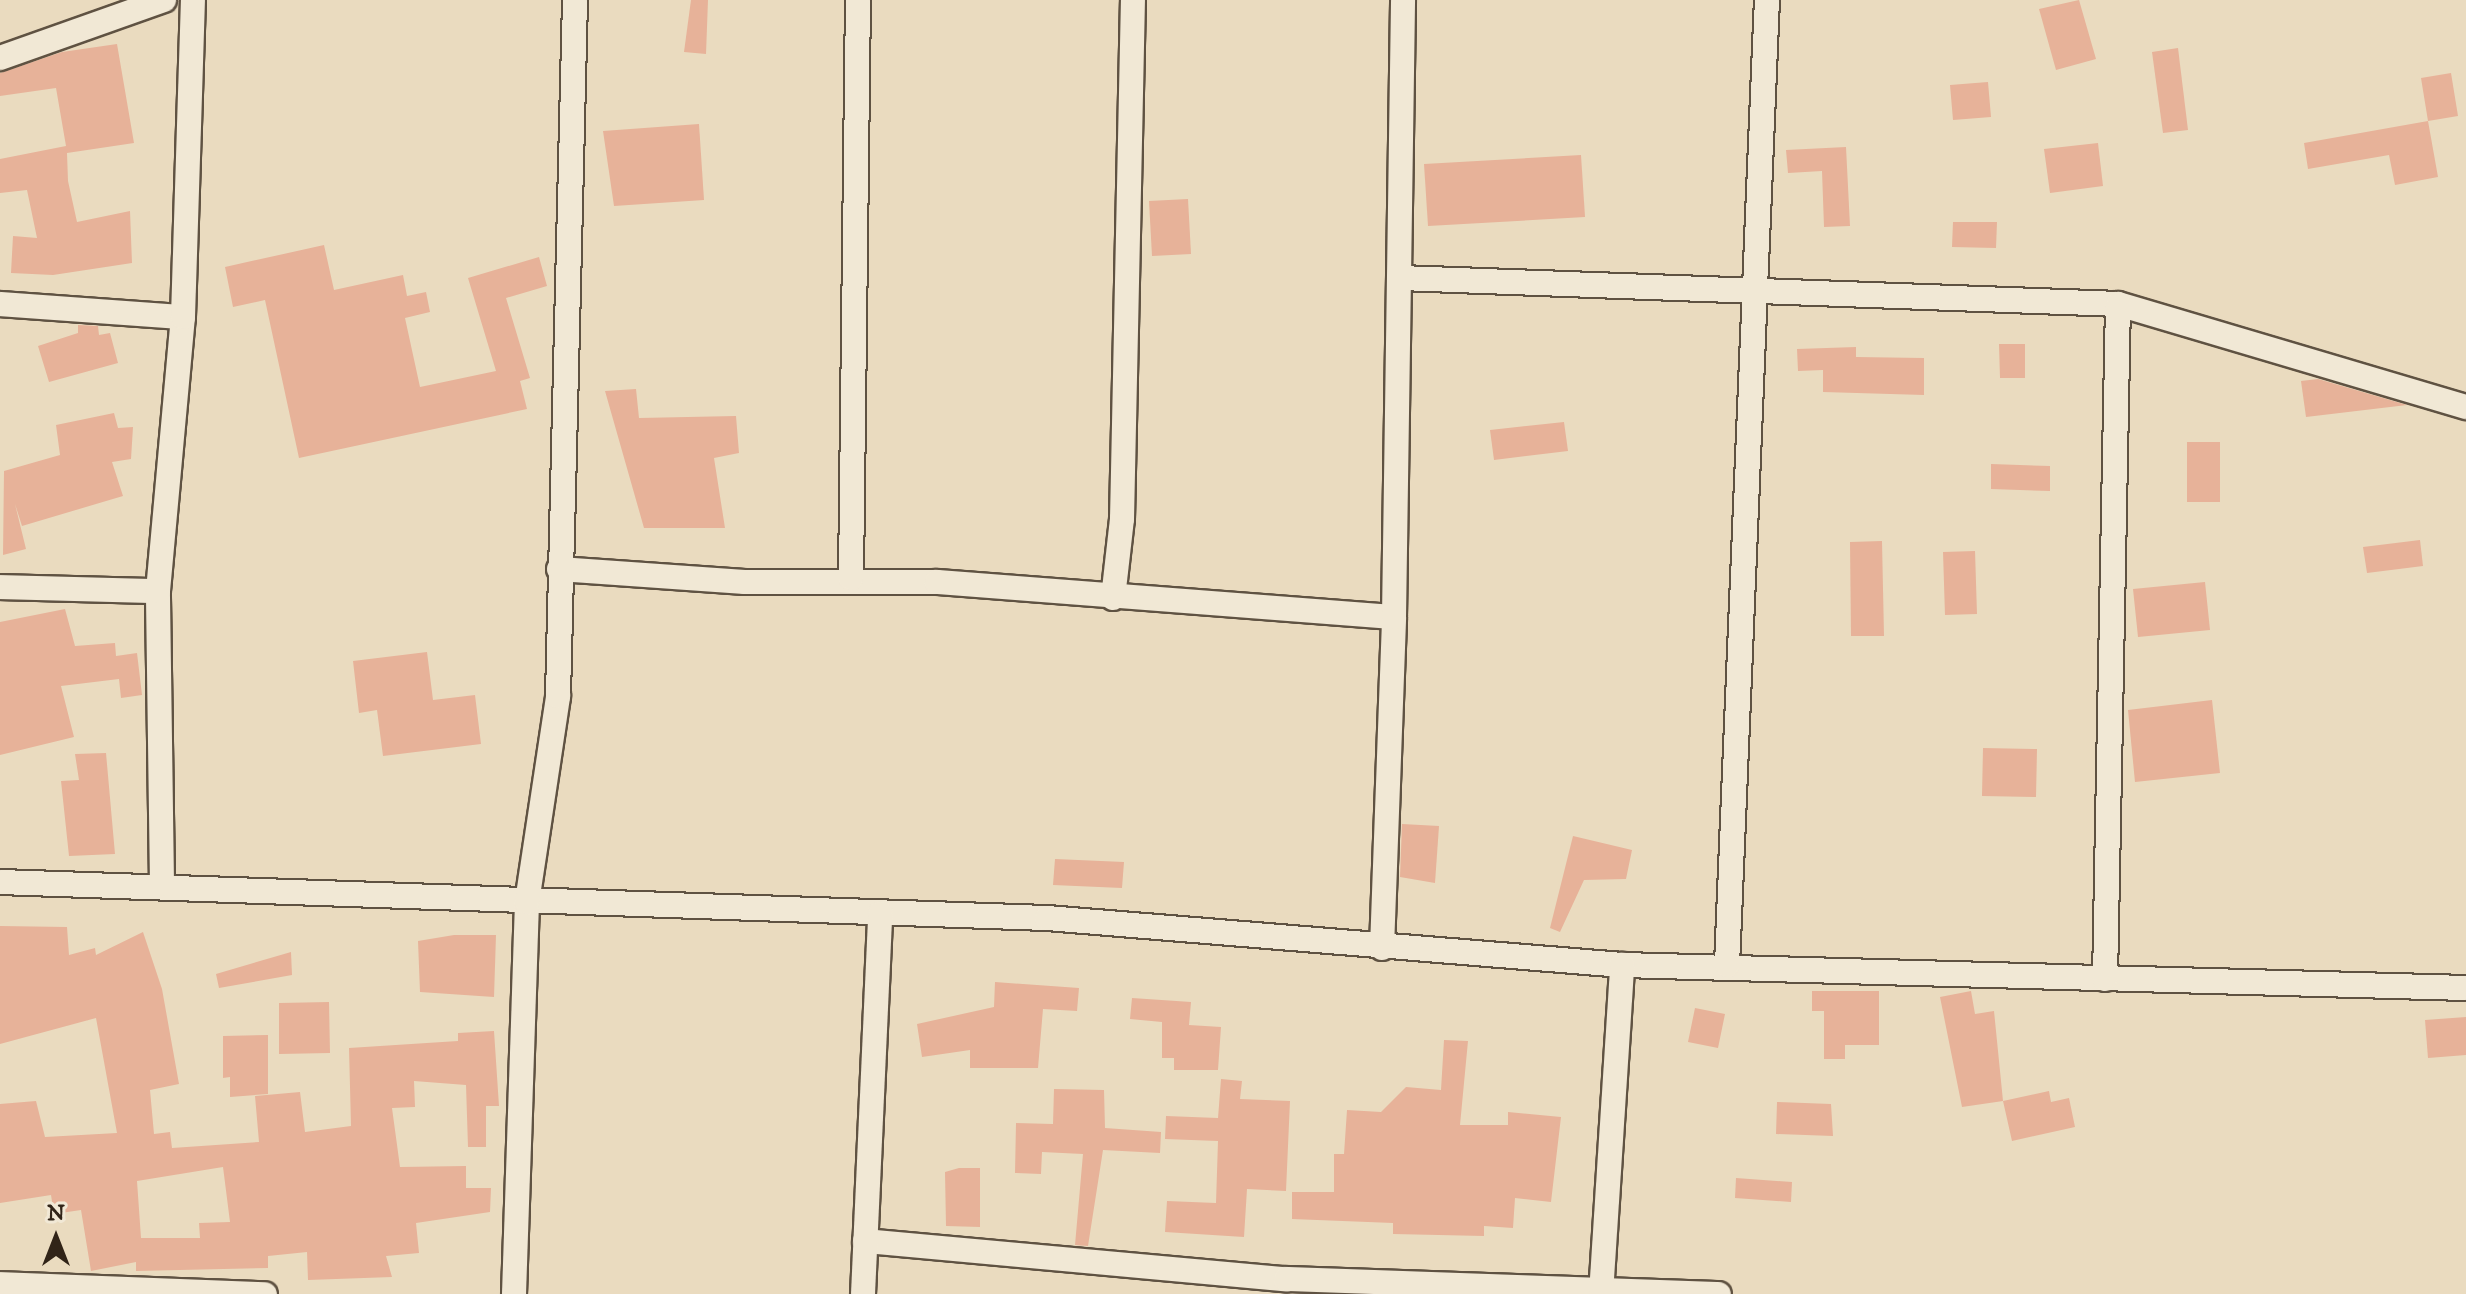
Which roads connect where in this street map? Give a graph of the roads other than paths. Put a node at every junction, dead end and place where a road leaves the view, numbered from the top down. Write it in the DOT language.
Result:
graph roads {
  1 [pos="164,0"];
  2 [pos="193,0"];
  3 [pos="575,0"];
  4 [pos="858,0"];
  5 [pos="1133,0"];
  6 [pos="1403,0"];
  7 [pos="1767,0"];
  8 [pos="122,7"];
  9 [pos="0,58"];
  10 [pos="1400,278"];
  11 [pos="1753,294"];
  12 [pos="2118,304"];
  13 [pos="0,306"];
  14 [pos="183,317"];
  15 [pos="2466,407"];
  16 [pos="559,569"];
  17 [pos="851,578"];
  18 [pos="0,587"];
  19 [pos="158,591"];
  20 [pos="1113,598"];
  21 [pos="1394,617"];
  22 [pos="0,882"];
  23 [pos="162,884"];
  24 [pos="527,902"];
  25 [pos="880,913"];
  26 [pos="1382,948"];
  27 [pos="1622,965"];
  28 [pos="1727,965"];
  29 [pos="2105,979"];
  30 [pos="2466,988"];
  31 [pos="865,1241"];
  32 [pos="0,1284"];
  33 [pos="1286,1286"];
  34 [pos="1601,1293"];
  35 [pos="265,1294"];
  36 [pos="514,1294"];
  37 [pos="863,1294"];
  38 [pos="1719,1294"];
  1 -- 8 [label="street"];
  2 -- 14 [label="street"];
  3 -- 16 [label="street"];
  4 -- 17 [label="street"];
  5 -- 20 [label="street"];
  6 -- 10 [label="street"];
  7 -- 11 [label="street"];
  8 -- 9 [label="street"];
  10 -- 11 [label="street"];
  10 -- 21 [label="street"];
  11 -- 12 [label="street"];
  11 -- 28 [label="street"];
  12 -- 15 [label="street"];
  12 -- 29 [label="street"];
  13 -- 14 [label="street"];
  14 -- 19 [label="street"];
  16 -- 17 [label="street"];
  16 -- 24 [label="street"];
  17 -- 20 [label="street"];
  18 -- 19 [label="street"];
  19 -- 23 [label="street"];
  20 -- 21 [label="street"];
  21 -- 26 [label="street"];
  22 -- 23 [label="street"];
  23 -- 24 [label="street"];
  24 -- 25 [label="street"];
  24 -- 36 [label="street"];
  25 -- 26 [label="street"];
  25 -- 31 [label="street"];
  26 -- 27 [label="street"];
  27 -- 28 [label="street"];
  27 -- 34 [label="street"];
  28 -- 29 [label="street"];
  29 -- 30 [label="street"];
  31 -- 33 [label="street"];
  31 -- 37 [label="street"];
  32 -- 35 [label="street"];
  33 -- 34 [label="street"];
  34 -- 38 [label="street"];
}
